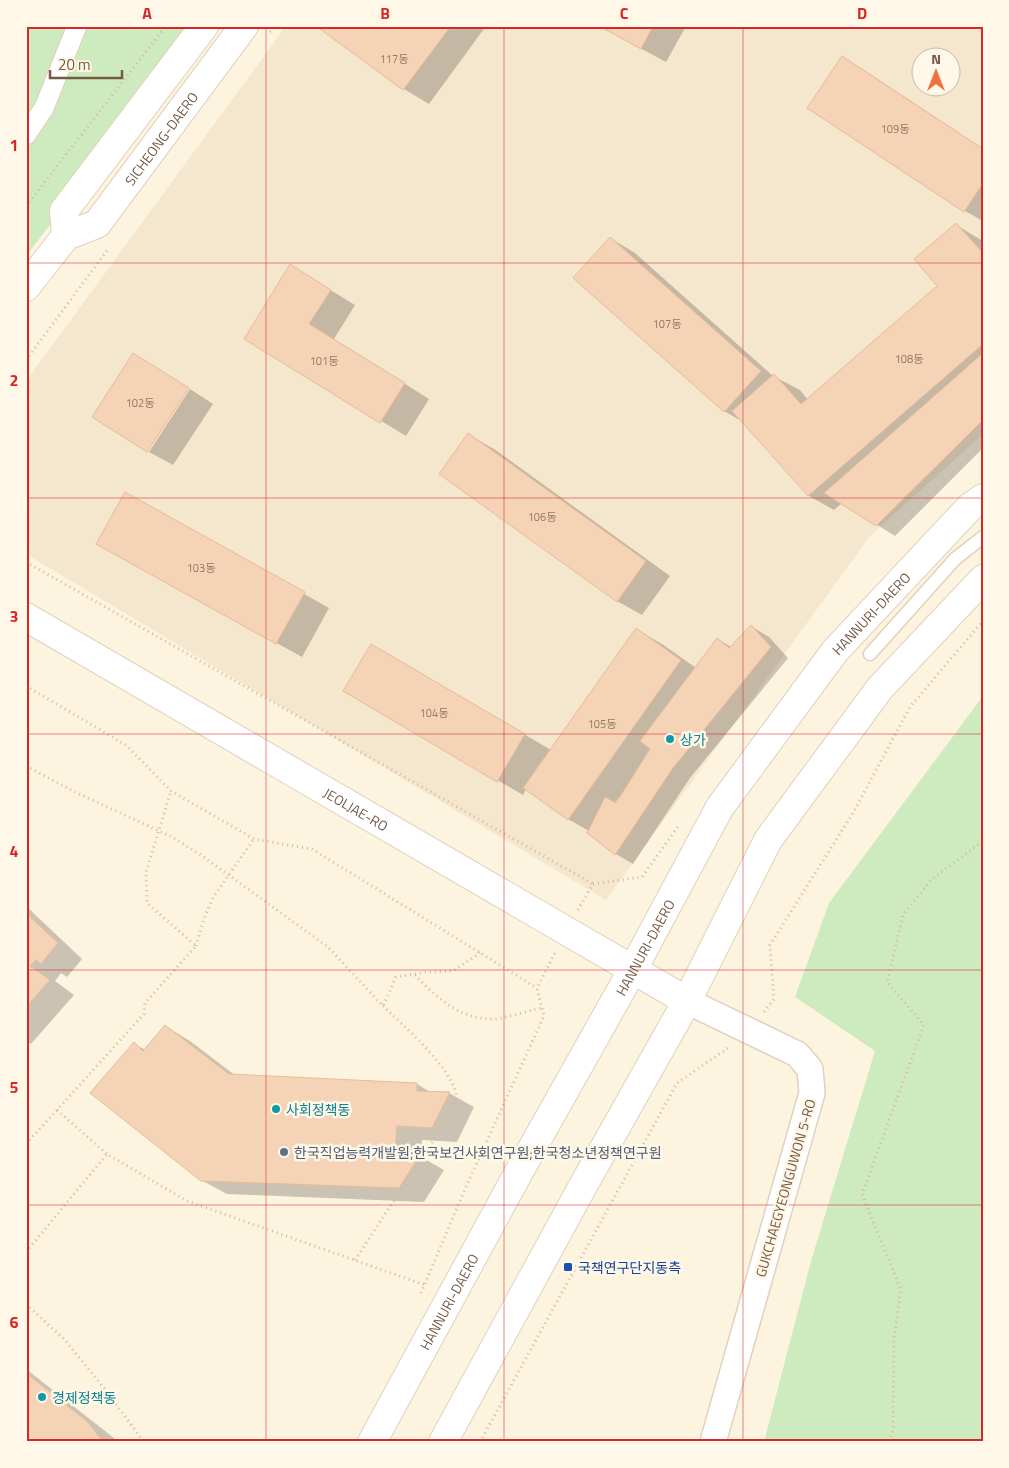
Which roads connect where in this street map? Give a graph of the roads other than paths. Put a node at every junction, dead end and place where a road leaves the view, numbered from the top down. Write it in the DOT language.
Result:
graph roads {
  1 [pos="78,26"];
  2 [pos="204,26"];
  3 [pos="244,26"];
  4 [pos="26,135"];
  5 [pos="66,236"];
  6 [pos="26,287"];
  7 [pos="983,498"];
  8 [pos="983,537"];
  9 [pos="983,579"];
  10 [pos="26,617"];
  11 [pos="870,654"];
  12 [pos="633,969"];
  13 [pos="687,1001"];
  14 [pos="372,1442"];
  15 [pos="444,1442"];
  16 [pos="713,1442"];
  1 -- 4 [label="street"];
  2 -- 5 [label="street"];
  3 -- 5 [label="street, SICHEONG-DAERO"];
  5 -- 6 [label="street"];
  7 -- 12 [label="street, HANNURI-DAERO"];
  8 -- 11 [label="lane"];
  9 -- 13 [label="street"];
  10 -- 12 [label="street, JEOLJAE-RO"];
  12 -- 13 [label="street, JEOLJAE-RO"];
  12 -- 14 [label="street, HANNURI-DAERO"];
  13 -- 15 [label="street"];
  13 -- 16 [label="street, GUKCHAEGYEONGUWON 5-RO"];
}
